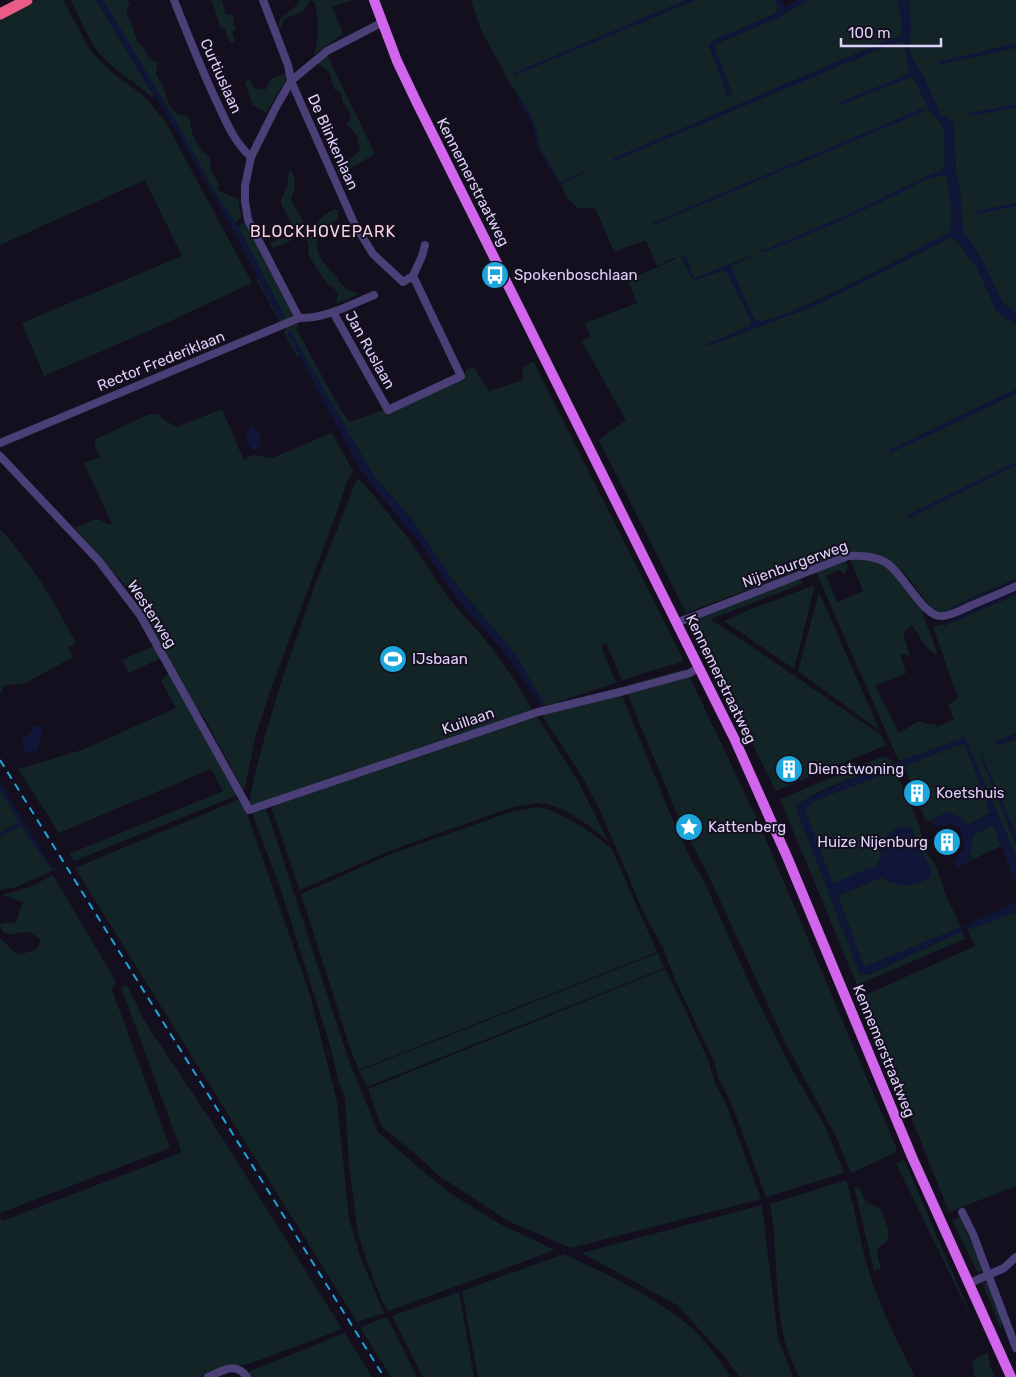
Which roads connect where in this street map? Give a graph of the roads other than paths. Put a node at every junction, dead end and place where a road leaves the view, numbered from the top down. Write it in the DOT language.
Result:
graph roads {
  1 [pos="27,0"];
  2 [pos="174,0"];
  3 [pos="263,0"];
  4 [pos="375,2"];
  5 [pos="0,14"];
  6 [pos="381,23"];
  7 [pos="291,81"];
  8 [pos="251,157"];
  9 [pos="425,245"];
  10 [pos="413,276"];
  11 [pos="374,295"];
  12 [pos="334,312"];
  13 [pos="299,318"];
  14 [pos="0,443"];
  15 [pos="0,456"];
  16 [pos="1016,586"];
  17 [pos="676,623"];
  18 [pos="694,670"];
  19 [pos="248,810"];
  20 [pos="962,1212"];
  21 [pos="1015,1261"];
  22 [pos="989,1275"];
  23 [pos="970,1284"];
  24 [pos="1016,1348"];
  25 [pos="208,1377"];
  26 [pos="247,1377"];
  27 [pos="1011,1377"];
  1 -- 5 [label="highway"];
  2 -- 8 [label="street, Curtiuslaan"];
  3 -- 7 [label="street, De Blinkenlaan"];
  4 -- 6 [label="main road, Kennemerstraatweg"];
  6 -- 7 [label="street"];
  6 -- 17 [label="main road, Kennemerstraatweg"];
  7 -- 8 [label="street"];
  7 -- 10 [label="street, De Blinkenlaan"];
  8 -- 13 [label="street"];
  9 -- 10 [label="street"];
  10 -- 12 [label="street, Jan Ruslaan"];
  11 -- 12 [label="street"];
  12 -- 13 [label="street, Rector Frederiklaan"];
  13 -- 14 [label="street, Rector Frederiklaan"];
  15 -- 19 [label="street, Westerweg"];
  16 -- 17 [label="street, Nijenburgerweg"];
  17 -- 18 [label="main road, Kennemerstraatweg"];
  18 -- 19 [label="street, Kuillaan"];
  18 -- 23 [label="main road, Kennemerstraatweg"];
  20 -- 22 [label="street"];
  21 -- 22 [label="street"];
  22 -- 23 [label="street"];
  22 -- 24 [label="street"];
  23 -- 27 [label="main road, Kennemerstraatweg"];
  25 -- 26 [label="street"];
}
